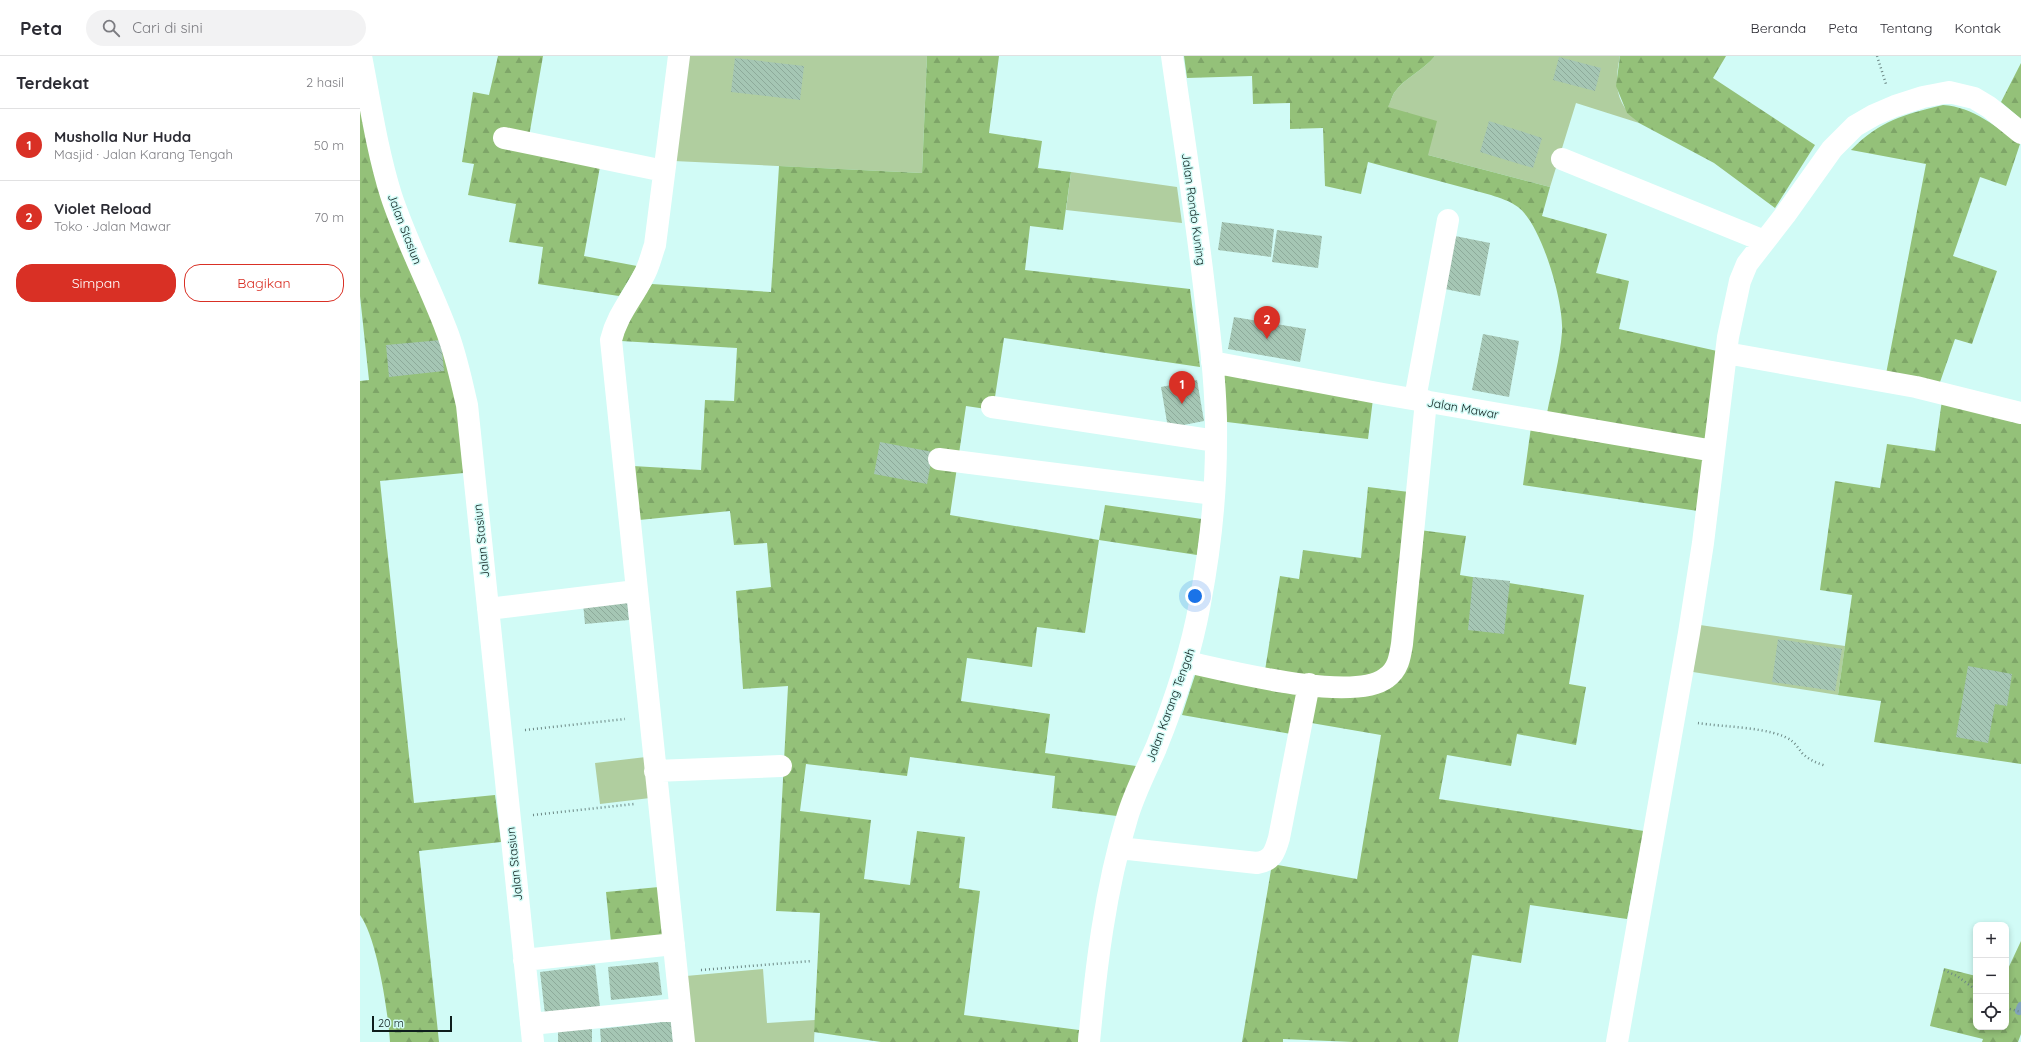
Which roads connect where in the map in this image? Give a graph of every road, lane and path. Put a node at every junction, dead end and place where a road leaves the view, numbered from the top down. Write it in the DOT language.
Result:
graph roads {
  1 [pos="361,56"];
  2 [pos="679,56"];
  3 [pos="1172,56"];
  4 [pos="2021,133"];
  5 [pos="504,138"];
  6 [pos="1562,159"];
  7 [pos="664,171"];
  8 [pos="1448,220"];
  9 [pos="1764,241"];
  10 [pos="1726,353"];
  11 [pos="1212,362"];
  12 [pos="1420,400"];
  13 [pos="992,407"];
  14 [pos="2021,413"];
  15 [pos="1216,441"];
  16 [pos="1714,451"];
  17 [pos="939,459"];
  18 [pos="1214,494"];
  19 [pos="636,591"];
  20 [pos="488,609"];
  21 [pos="1186,662"];
  22 [pos="1309,684"];
  23 [pos="650,716"];
  24 [pos="1674,720"];
  25 [pos="501,732"];
  26 [pos="781,766"];
  27 [pos="1826,766"];
  28 [pos="655,771"];
  29 [pos="658,802"];
  30 [pos="509,818"];
  31 [pos="1119,848"];
  32 [pos="674,944"];
  33 [pos="524,960"];
  34 [pos="812,961"];
  35 [pos="1944,970"];
  36 [pos="676,972"];
  37 [pos="1973,988"];
  38 [pos="680,1009"];
  39 [pos="2009,1009"];
  40 [pos="2021,1012"];
  41 [pos="532,1033"];
  42 [pos="684,1042"];
  43 [pos="1089,1042"];
  44 [pos="1617,1042"];
  1 -- 20 [label="street, Jalan Stasiun"];
  2 -- 7 [label="street"];
  3 -- 11 [label="street, Jalan Rondo Kuning"];
  4 -- 9 [label="street"];
  5 -- 7 [label="street"];
  6 -- 9 [label="street"];
  7 -- 19 [label="street"];
  8 -- 12 [label="street"];
  9 -- 10 [label="street"];
  10 -- 14 [label="street"];
  10 -- 16 [label="street"];
  11 -- 12 [label="street, Jalan Mawar"];
  11 -- 15 [label="street, Jalan Karang Tengah"];
  12 -- 16 [label="street, Jalan Mawar"];
  12 -- 22 [label="street"];
  13 -- 15 [label="street"];
  15 -- 18 [label="street, Jalan Karang Tengah"];
  16 -- 24 [label="street"];
  17 -- 18 [label="street"];
  18 -- 21 [label="street, Jalan Karang Tengah"];
  19 -- 20 [label="street"];
  19 -- 23 [label="street"];
  20 -- 25 [label="street, Jalan Stasiun"];
  21 -- 22 [label="street"];
  21 -- 31 [label="street, Jalan Karang Tengah"];
  22 -- 31 [label="street"];
  23 -- 25 [label="path"];
  23 -- 28 [label="street"];
  24 -- 27 [label="path"];
  24 -- 44 [label="street"];
  25 -- 30 [label="street, Jalan Stasiun"];
  26 -- 28 [label="street"];
  28 -- 29 [label="street"];
  29 -- 30 [label="path"];
  29 -- 32 [label="street"];
  30 -- 33 [label="street, Jalan Stasiun"];
  31 -- 43 [label="street, Jalan Karang Tengah"];
  32 -- 33 [label="street"];
  32 -- 36 [label="street"];
  33 -- 41 [label="street, Jalan Stasiun"];
  34 -- 36 [label="path"];
  35 -- 37 [label="path"];
  36 -- 38 [label="street"];
  38 -- 41 [label="street"];
  38 -- 42 [label="street"];
  39 -- 40 [label="path"];
}
